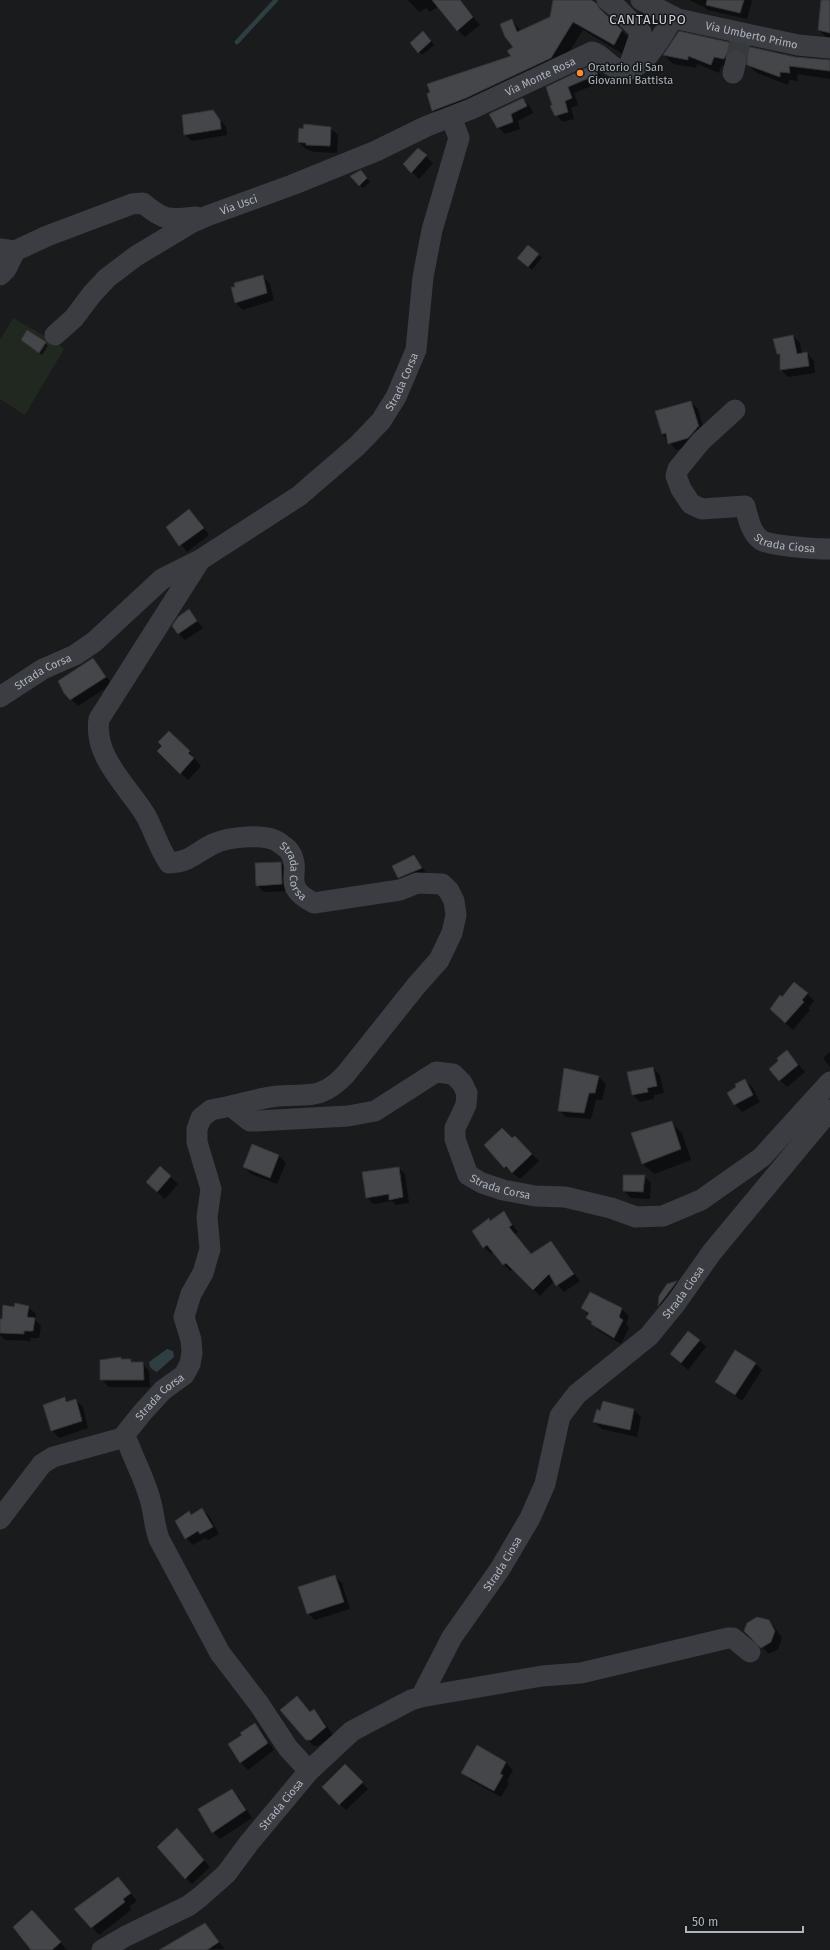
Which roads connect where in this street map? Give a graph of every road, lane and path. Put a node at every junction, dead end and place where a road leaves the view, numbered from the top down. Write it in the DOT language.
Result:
graph roads {
  1 [pos="607,0"];
  2 [pos="641,0"];
  3 [pos="674,17"];
  4 [pos="830,48"];
  5 [pos="628,69"];
  6 [pos="451,117"];
  7 [pos="207,216"];
  8 [pos="8,250"];
  9 [pos="0,275"];
  10 [pos="55,335"];
  11 [pos="735,410"];
  12 [pos="830,549"];
  13 [pos="200,560"];
  14 [pos="0,697"];
  15 [pos="830,1082"];
  16 [pos="231,1106"];
  17 [pos="830,1110"];
  18 [pos="122,1438"];
  19 [pos="0,1519"];
  20 [pos="750,1652"];
  21 [pos="421,1697"];
  22 [pos="309,1771"];
  23 [pos="102,1950"];
  1 -- 5 [label="street"];
  2 -- 3 [label="street, Via Umberto Primo"];
  3 -- 4 [label="street, Via Umberto Primo"];
  3 -- 5 [label="street"];
  5 -- 6 [label="street, Via Monte Rosa"];
  6 -- 7 [label="street, Via Usci"];
  6 -- 13 [label="street, Strada Corsa"];
  7 -- 8 [label="street"];
  7 -- 10 [label="street, Via Usci"];
  8 -- 9 [label="street"];
  11 -- 12 [label="street, Strada Ciosa"];
  13 -- 14 [label="street, Strada Corsa"];
  13 -- 16 [label="street, Strada Corsa"];
  15 -- 16 [label="street, Strada Corsa"];
  16 -- 18 [label="street, Strada Corsa"];
  17 -- 21 [label="street, Strada Ciosa"];
  18 -- 19 [label="street"];
  18 -- 22 [label="street"];
  20 -- 21 [label="street"];
  21 -- 22 [label="street, Strada Ciosa"];
  22 -- 23 [label="street, Strada Ciosa"];
}
